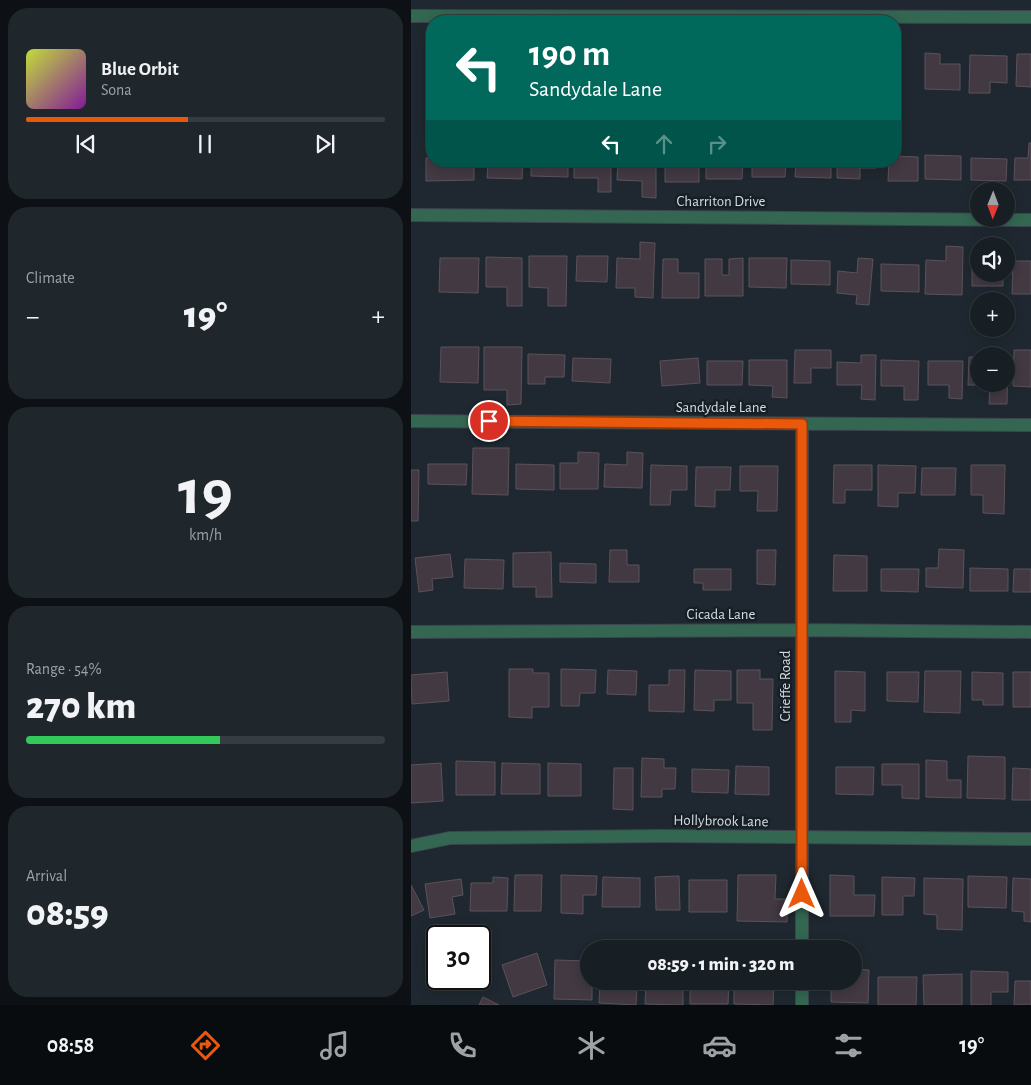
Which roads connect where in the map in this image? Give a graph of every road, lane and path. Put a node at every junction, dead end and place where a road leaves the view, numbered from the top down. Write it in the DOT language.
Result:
graph roads {
  1 [pos="411,16"];
  2 [pos="426,16"];
  3 [pos="901,17"];
  4 [pos="1031,17"];
  5 [pos="411,215"];
  6 [pos="1031,220"];
  7 [pos="411,421"];
  8 [pos="802,424"];
  9 [pos="1031,425"];
  10 [pos="802,630"];
  11 [pos="411,632"];
  12 [pos="1031,632"];
  13 [pos="802,838"];
  14 [pos="1031,839"];
  15 [pos="411,846"];
  16 [pos="802,940"];
  17 [pos="802,990"];
  18 [pos="802,1005"];
  1 -- 2 [label="street"];
  3 -- 4 [label="street"];
  5 -- 6 [label="street, Charriton Drive"];
  7 -- 8 [label="street, Sandydale Lane"];
  8 -- 9 [label="street, Sandydale Lane"];
  8 -- 10 [label="street, Crieffe Road"];
  10 -- 11 [label="street, Cicada Lane"];
  10 -- 12 [label="street, Cicada Lane"];
  10 -- 13 [label="street, Crieffe Road"];
  13 -- 14 [label="street, Hollybrook Lane"];
  13 -- 15 [label="street, Hollybrook Lane"];
  13 -- 16 [label="street, Crieffe Road"];
  17 -- 18 [label="street"];
}
